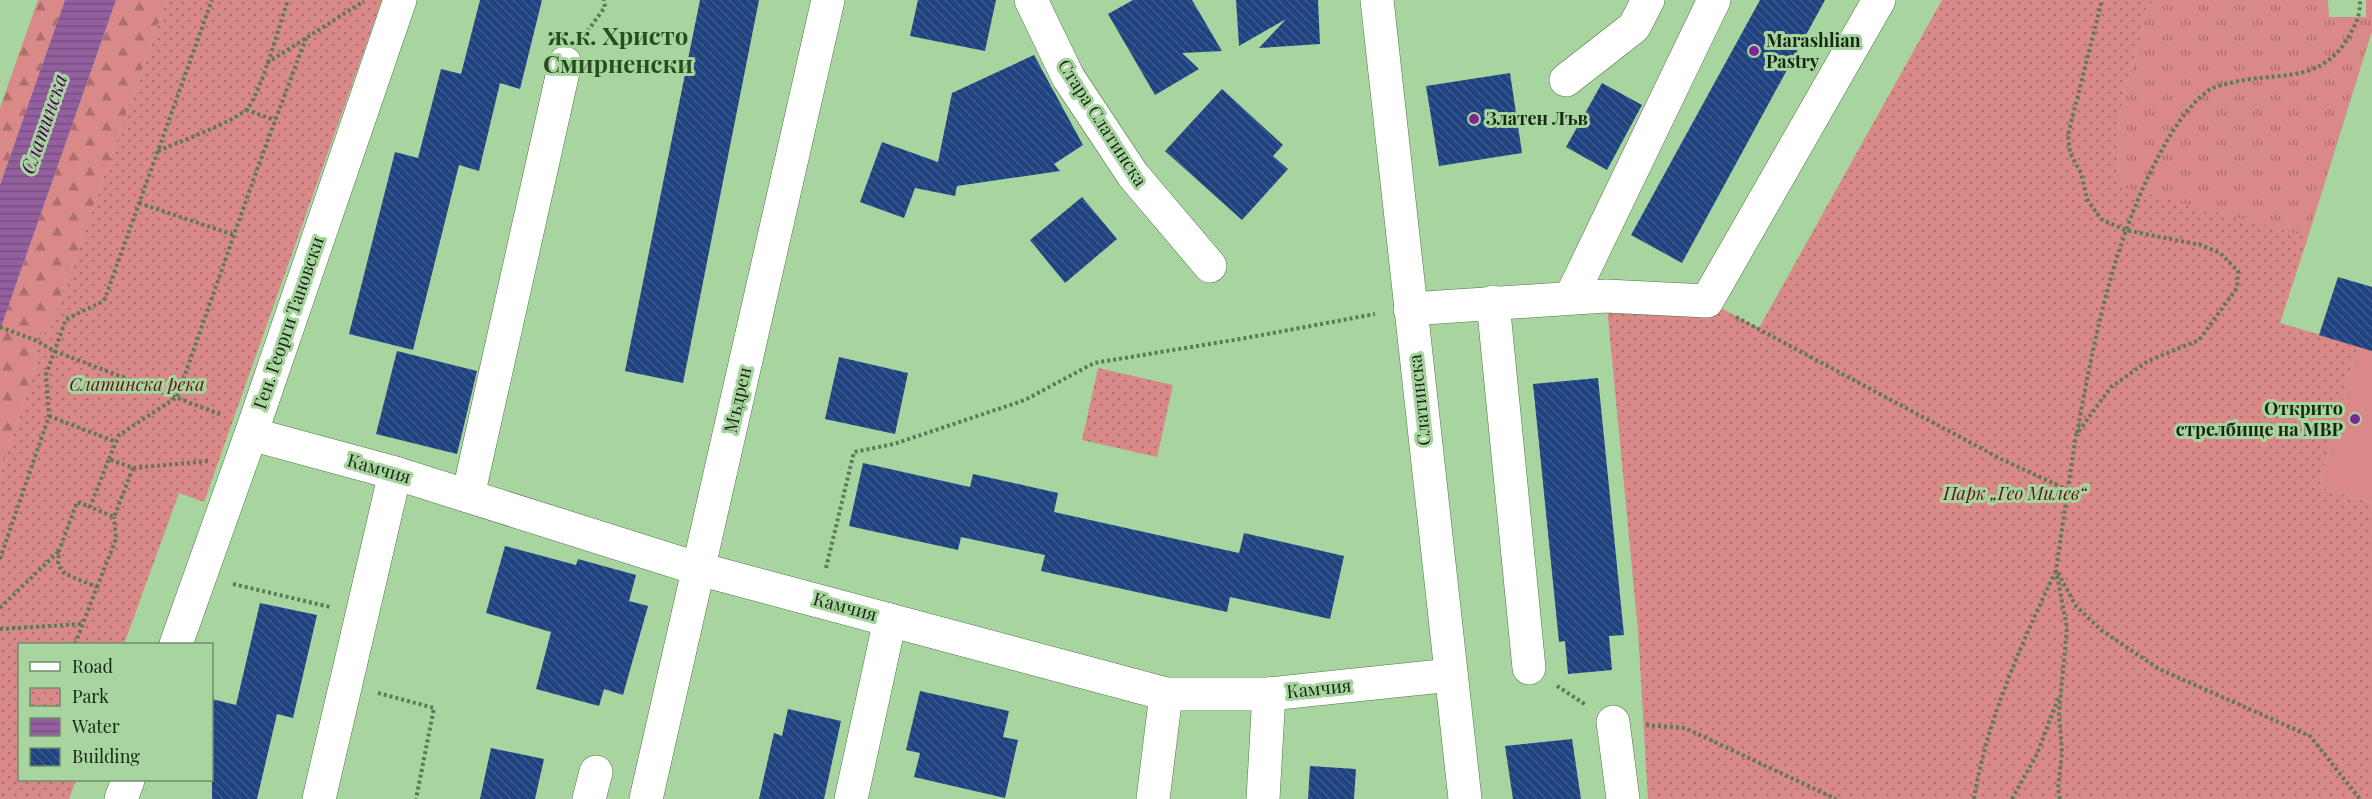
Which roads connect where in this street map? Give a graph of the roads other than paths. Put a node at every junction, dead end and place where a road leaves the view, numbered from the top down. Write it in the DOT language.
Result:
graph roads {
  1 [pos="400,0"];
  2 [pos="828,0"];
  3 [pos="1031,0"];
  4 [pos="1377,0"];
  5 [pos="1648,0"];
  6 [pos="1714,0"];
  7 [pos="1879,0"];
  8 [pos="565,63"];
  9 [pos="1566,80"];
  10 [pos="1210,266"];
  11 [pos="1571,297"];
  12 [pos="1493,302"];
  13 [pos="1410,309"];
  14 [pos="247,446"];
  15 [pos="395,473"];
  16 [pos="468,496"];
  17 [pos="699,569"];
  18 [pos="890,620"];
  19 [pos="177,643"];
  20 [pos="1529,668"];
  21 [pos="1451,675"];
  22 [pos="1166,694"];
  23 [pos="1269,694"];
  24 [pos="1613,722"];
  25 [pos="128,781"];
  26 [pos="121,799"];
  27 [pos="319,799"];
  28 [pos="646,799"];
  29 [pos="850,799"];
  30 [pos="1153,799"];
  31 [pos="1263,799"];
  32 [pos="1465,799"];
  33 [pos="1623,799"];
  1 -- 14 [label="street, Ген. Георги Тановски"];
  2 -- 17 [label="street, Мъдрен"];
  3 -- 10 [label="street, Стара Слатинска"];
  4 -- 13 [label="street, Слатинска"];
  5 -- 9 [label="street"];
  6 -- 11 [label="street"];
  7 -- 11 [label="street"];
  8 -- 16 [label="street"];
  11 -- 12 [label="street"];
  12 -- 13 [label="street"];
  12 -- 20 [label="street"];
  13 -- 21 [label="street, Слатинска"];
  14 -- 15 [label="street, Камчия"];
  14 -- 19 [label="street, Ген. Георги Тановски"];
  15 -- 16 [label="street, Камчия"];
  15 -- 27 [label="street"];
  16 -- 17 [label="street, Камчия"];
  17 -- 18 [label="street, Камчия"];
  17 -- 28 [label="street, Мъдрен"];
  18 -- 22 [label="street, Камчия"];
  18 -- 29 [label="street"];
  21 -- 23 [label="street, Камчия"];
  21 -- 32 [label="street, Слатинска"];
  22 -- 23 [label="street, Камчия"];
  22 -- 30 [label="street"];
  23 -- 31 [label="street"];
  24 -- 33 [label="street"];
  25 -- 26 [label="street"];
}
